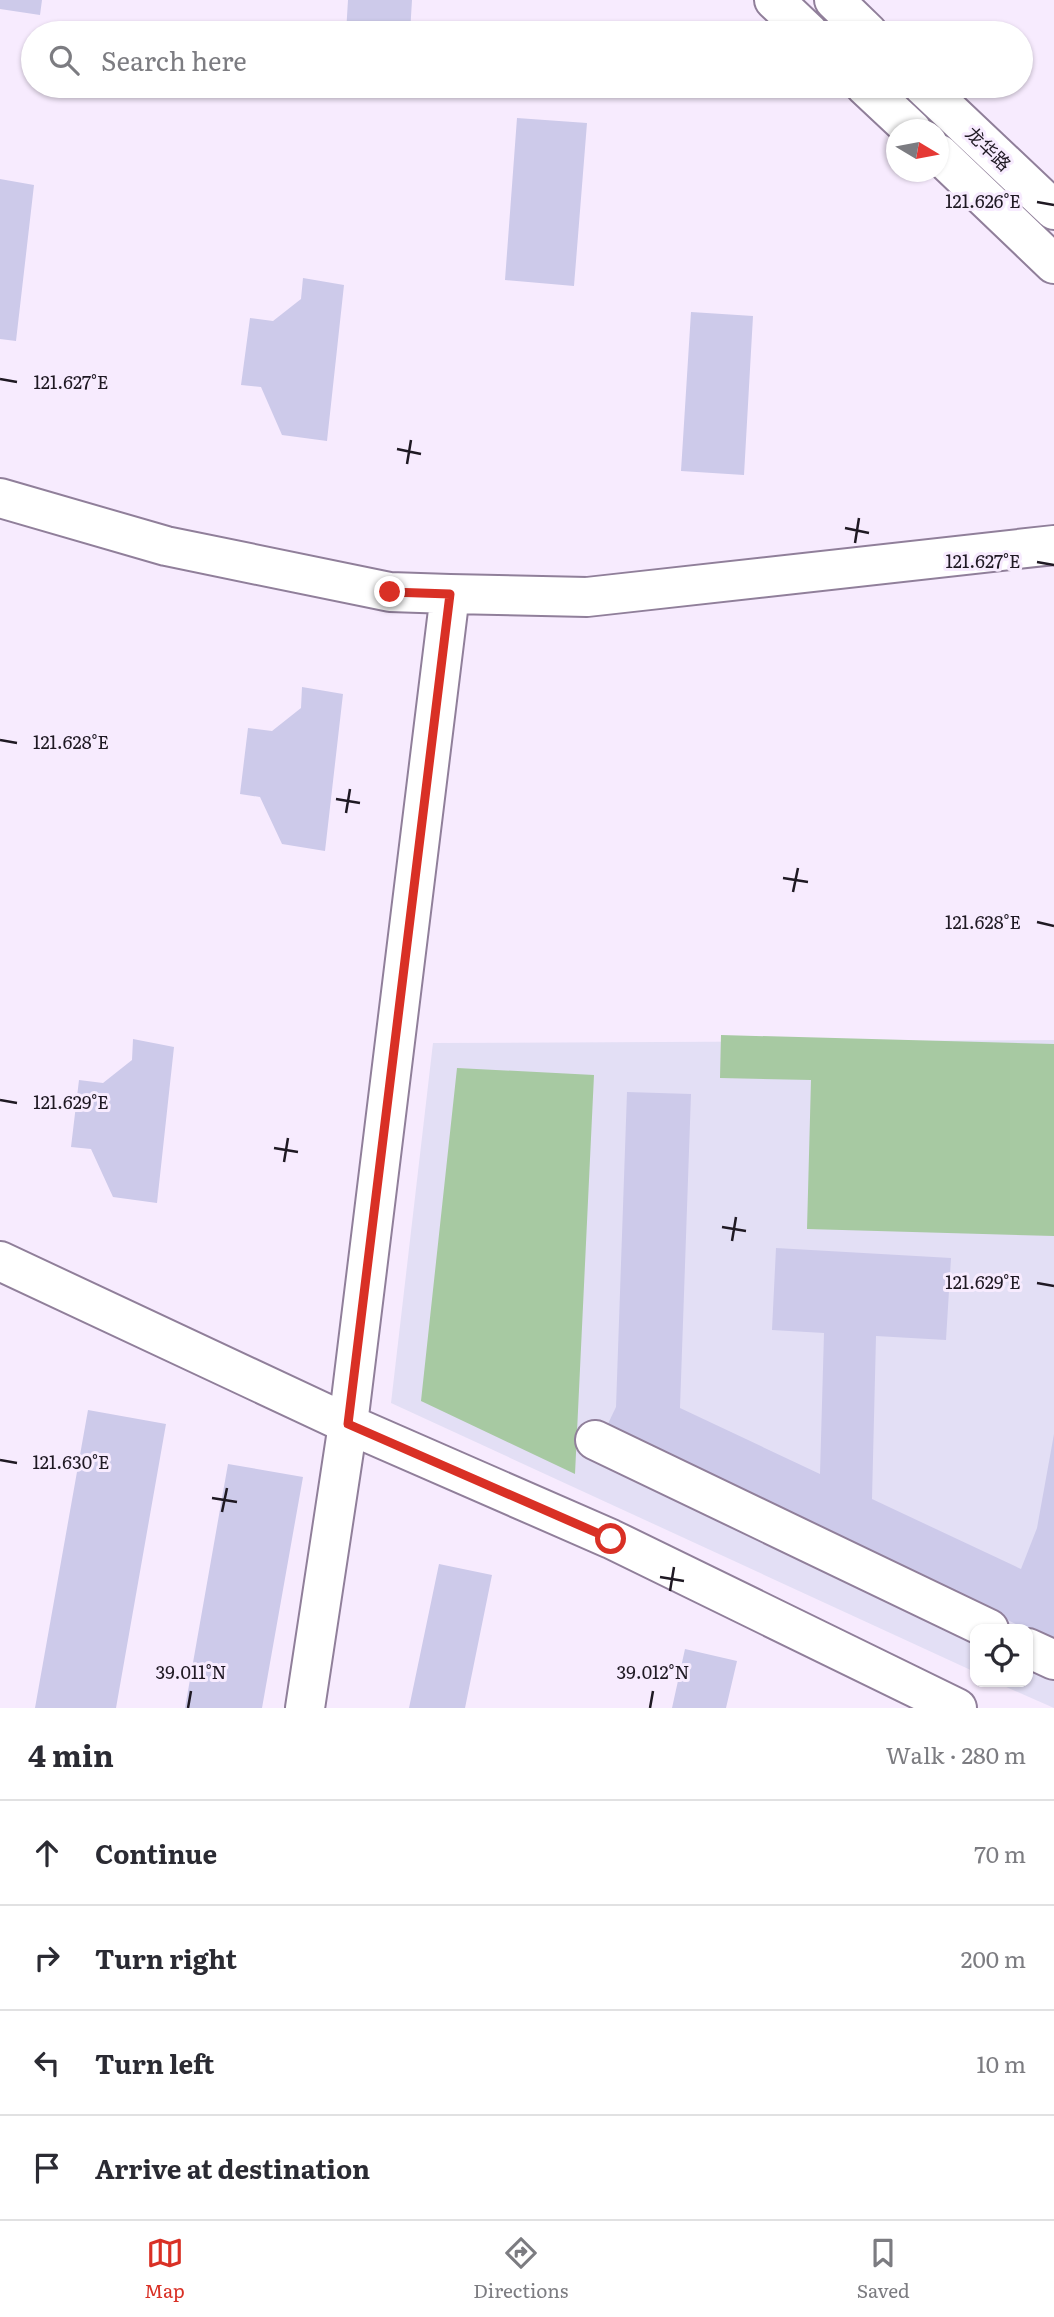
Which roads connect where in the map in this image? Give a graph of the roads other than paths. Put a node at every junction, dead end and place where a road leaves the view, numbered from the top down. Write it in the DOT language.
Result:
graph roads {
  1 [pos="774,0"];
  2 [pos="834,0"];
  3 [pos="796,21"];
  4 [pos="856,21"];
  5 [pos="878,98"];
  6 [pos="936,98"];
  7 [pos="900,119"];
  8 [pos="949,164"];
  9 [pos="1054,210"];
  10 [pos="1054,264"];
  11 [pos="0,498"];
  12 [pos="1054,545"];
  13 [pos="450,594"];
  14 [pos="0,1261"];
  15 [pos="348,1424"];
  16 [pos="595,1440"];
  17 [pos="979,1624"];
  18 [pos="1033,1650"];
  19 [pos="1054,1660"];
  20 [pos="305,1708"];
  21 [pos="957,1708"];
  1 -- 3 [label="street"];
  2 -- 4 [label="street"];
  5 -- 7 [label="street"];
  6 -- 9 [label="street, 龙华路"];
  8 -- 10 [label="street"];
  11 -- 13 [label="street"];
  12 -- 13 [label="street"];
  13 -- 15 [label="street"];
  14 -- 15 [label="street"];
  15 -- 20 [label="street"];
  15 -- 21 [label="street"];
  16 -- 17 [label="street"];
  18 -- 19 [label="street"];
}
